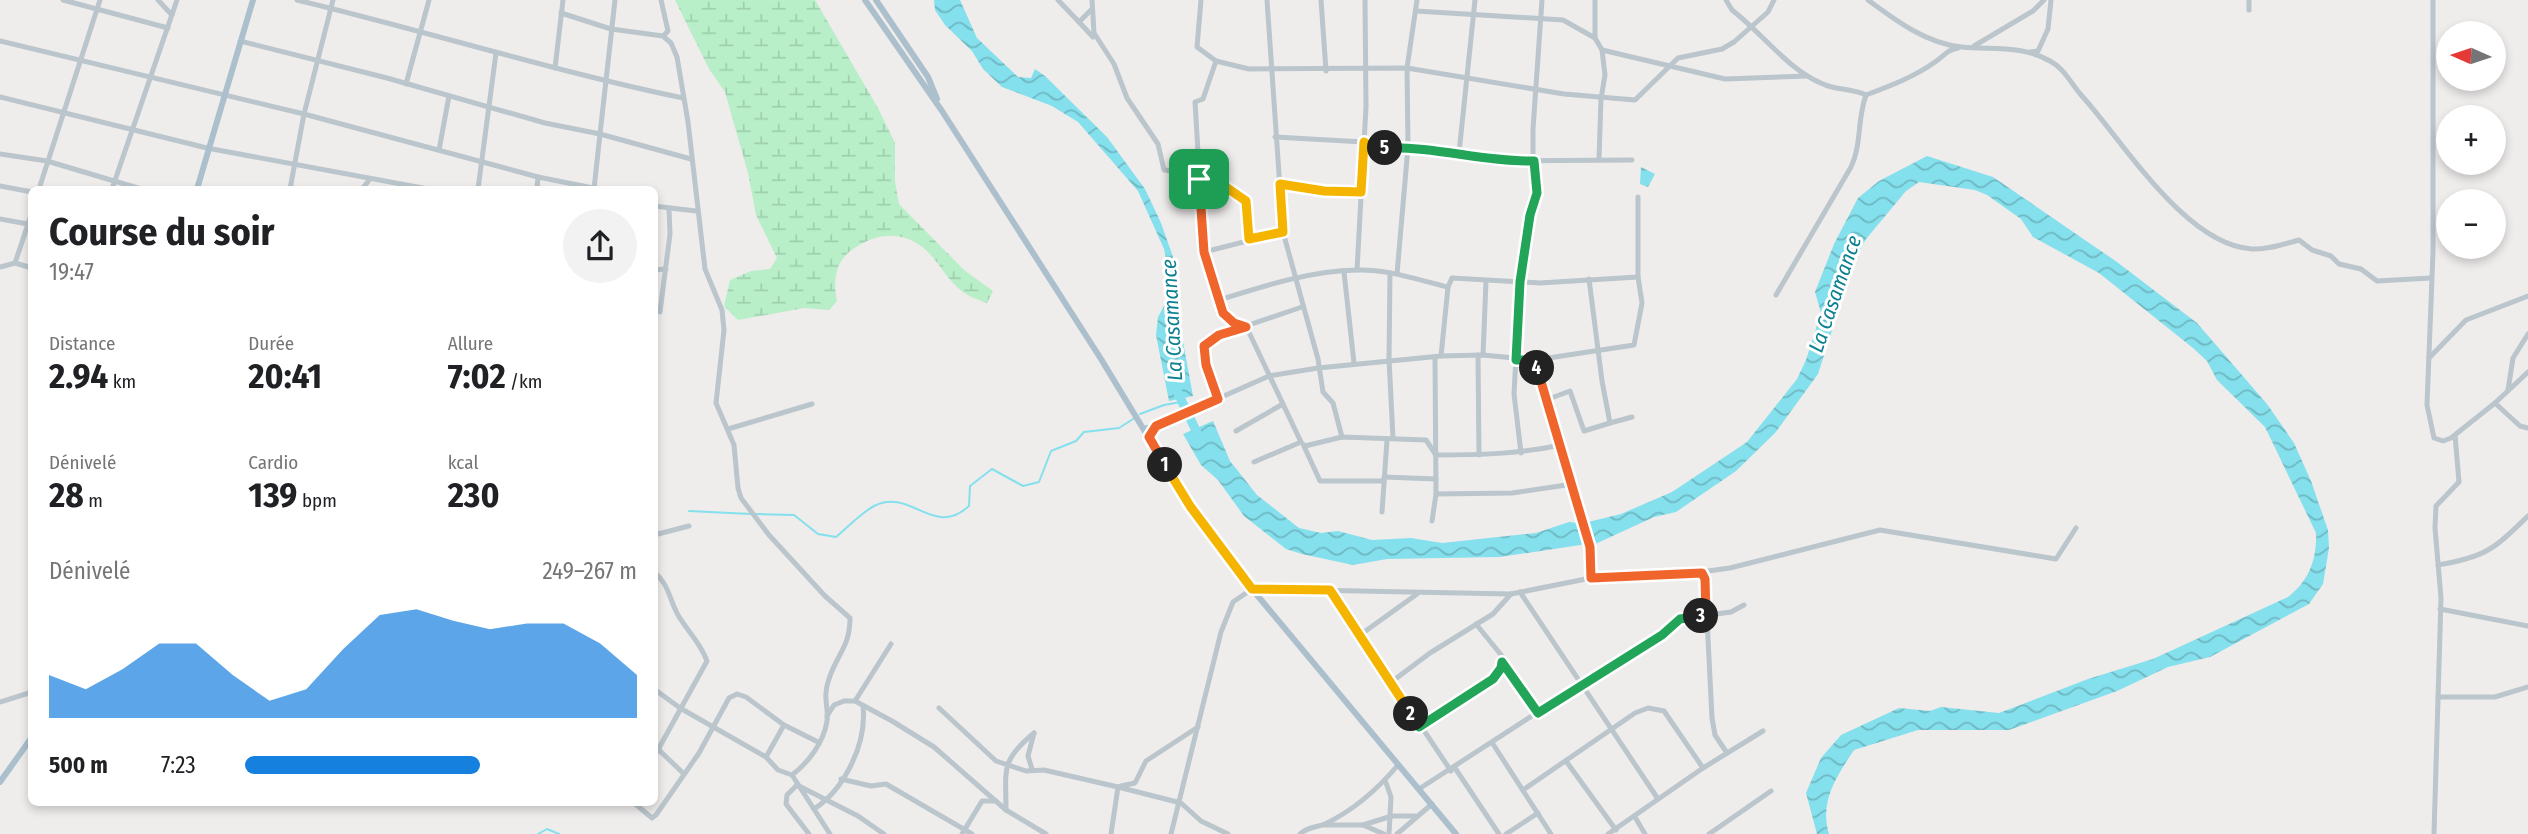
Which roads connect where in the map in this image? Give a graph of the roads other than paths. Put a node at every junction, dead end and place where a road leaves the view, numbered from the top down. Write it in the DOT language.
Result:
graph roads {
  1 [pos="63,0"];
  2 [pos="100,0"];
  3 [pos="158,0"];
  4 [pos="177,0"];
  5 [pos="253,0"];
  6 [pos="297,0"];
  7 [pos="333,0"];
  8 [pos="429,0"];
  9 [pos="563,0"];
  10 [pos="615,0"];
  11 [pos="661,0"];
  12 [pos="865,0"];
  13 [pos="876,0"];
  14 [pos="1058,0"];
  15 [pos="1092,0"];
  16 [pos="1200,0"];
  17 [pos="1266,0"];
  18 [pos="1321,0"];
  19 [pos="1365,0"];
  20 [pos="1417,0"];
  21 [pos="1475,0"];
  22 [pos="1542,0"];
  23 [pos="1595,0"];
  24 [pos="1726,0"];
  25 [pos="1774,0"];
  26 [pos="1868,0"];
  27 [pos="2044,0"];
  28 [pos="2051,0"];
  29 [pos="2249,0"];
  30 [pos="2433,0"];
  31 [pos="97,8"];
  32 [pos="331,8"];
  33 [pos="1091,10"];
  34 [pos="2249,10"];
  35 [pos="1416,11"];
  36 [pos="561,13"];
  37 [pos="1473,14"];
  38 [pos="172,15"];
  39 [pos="1541,20"];
  40 [pos="1079,22"];
  41 [pos="1753,26"];
  42 [pos="168,28"];
  43 [pos="611,29"];
  44 [pos="420,30"];
  45 [pos="663,36"];
  46 [pos="1595,38"];
  47 [pos="0,41"];
  48 [pos="240,41"];
  49 [pos="1098,42"];
  50 [pos="1961,47"];
  51 [pos="1974,47"];
  52 [pos="1601,50"];
  53 [pos="2027,52"];
  54 [pos="496,53"];
  55 [pos="1216,61"];
  56 [pos="80,63"];
  57 [pos="317,63"];
  58 [pos="1669,65"];
  59 [pos="555,68"];
  60 [pos="1271,68"];
  61 [pos="1407,68"];
  62 [pos="1364,70"];
  63 [pos="1326,71"];
  64 [pos="1807,76"];
  65 [pos="152,77"];
  66 [pos="1466,78"];
  67 [pos="606,82"];
  68 [pos="406,84"];
  69 [pos="1537,89"];
  70 [pos="1866,95"];
  71 [pos="449,96"];
  72 [pos="0,97"];
  73 [pos="222,97"];
  74 [pos="683,99"];
  75 [pos="1601,99"];
  76 [pos="487,106"];
  77 [pos="942,111"];
  78 [pos="62,113"];
  79 [pos="304,114"];
  80 [pos="131,131"];
  81 [pos="600,134"];
  82 [pos="1275,138"];
  83 [pos="1364,142"];
  84 [pos="1408,147"];
  85 [pos="207,148"];
  86 [pos="439,150"];
  87 [pos="1459,153"];
  88 [pos="0,154"];
  89 [pos="691,159"];
  90 [pos="1600,159"];
  91 [pos="482,160"];
  92 [pos="1632,160"];
  93 [pos="47,161"];
  94 [pos="1534,161"];
  95 [pos="294,164"];
  96 [pos="1199,176"];
  97 [pos="538,177"];
  98 [pos="370,179"];
  99 [pos="115,181"];
  100 [pos="1280,184"];
  101 [pos="0,186"];
  102 [pos="40,186"];
  103 [pos="113,186"];
  104 [pos="131,186"];
  105 [pos="198,186"];
  106 [pos="290,186"];
  107 [pos="364,186"];
  108 [pos="411,186"];
  109 [pos="478,186"];
  110 [pos="537,186"];
  111 [pos="581,186"];
  112 [pos="595,186"];
  113 [pos="28,191"];
  114 [pos="1361,192"];
  115 [pos="1638,197"];
  116 [pos="658,207"];
  117 [pos="669,210"];
  118 [pos="696,211"];
  119 [pos="0,219"];
  120 [pos="28,224"];
  121 [pos="24,230"];
  122 [pos="28,231"];
  123 [pos="1283,232"];
  124 [pos="1249,239"];
  125 [pos="1204,252"];
  126 [pos="15,263"];
  127 [pos="0,267"];
  128 [pos="28,267"];
  129 [pos="666,269"];
  130 [pos="658,270"];
  131 [pos="1357,270"];
  132 [pos="1344,272"];
  133 [pos="1393,274"];
  134 [pos="1295,277"];
  135 [pos="1638,277"];
  136 [pos="2431,278"];
  137 [pos="1589,279"];
  138 [pos="1486,281"];
  139 [pos="1520,282"];
  140 [pos="1448,287"];
  141 [pos="1776,295"];
  142 [pos="2528,296"];
  143 [pos="1219,300"];
  144 [pos="1302,307"];
  145 [pos="660,312"];
  146 [pos="1246,327"];
  147 [pos="2528,334"];
  148 [pos="1598,349"];
  149 [pos="1480,355"];
  150 [pos="1438,356"];
  151 [pos="2429,358"];
  152 [pos="1389,359"];
  153 [pos="1516,360"];
  154 [pos="1535,360"];
  155 [pos="1354,363"];
  156 [pos="1318,368"];
  157 [pos="2528,372"];
  158 [pos="1269,376"];
  159 [pos="2508,390"];
  160 [pos="1218,399"];
  161 [pos="1546,400"];
  162 [pos="2495,403"];
  163 [pos="812,404"];
  164 [pos="1283,404"];
  165 [pos="1632,417"];
  166 [pos="1610,423"];
  167 [pos="1156,426"];
  168 [pos="1143,428"];
  169 [pos="2528,428"];
  170 [pos="728,429"];
  171 [pos="1236,431"];
  172 [pos="2455,435"];
  173 [pos="1149,437"];
  174 [pos="1342,437"];
  175 [pos="1390,439"];
  176 [pos="1303,444"];
  177 [pos="1561,444"];
  178 [pos="1521,453"];
  179 [pos="1436,455"];
  180 [pos="1479,455"];
  181 [pos="1254,462"];
  182 [pos="1383,479"];
  183 [pos="1436,479"];
  184 [pos="1573,484"];
  185 [pos="1436,494"];
  186 [pos="1382,512"];
  187 [pos="2528,516"];
  188 [pos="1432,521"];
  189 [pos="689,526"];
  190 [pos="2076,528"];
  191 [pos="658,534"];
  192 [pos="2438,565"];
  193 [pos="1712,571"];
  194 [pos="1702,573"];
  195 [pos="658,576"];
  196 [pos="1591,578"];
  197 [pos="1705,579"];
  198 [pos="1252,589"];
  199 [pos="1330,590"];
  200 [pos="1520,592"];
  201 [pos="1418,593"];
  202 [pos="1511,594"];
  203 [pos="1744,605"];
  204 [pos="2440,609"];
  205 [pos="1706,615"];
  206 [pos="1476,624"];
  207 [pos="2528,626"];
  208 [pos="1360,635"];
  209 [pos="891,644"];
  210 [pos="1502,662"];
  211 [pos="1390,683"];
  212 [pos="1583,683"];
  213 [pos="2528,687"];
  214 [pos="658,692"];
  215 [pos="28,693"];
  216 [pos="2438,697"];
  217 [pos="855,701"];
  218 [pos="0,702"];
  219 [pos="863,706"];
  220 [pos="680,708"];
  221 [pos="939,708"];
  222 [pos="1538,713"];
  223 [pos="827,716"];
  224 [pos="715,725"];
  225 [pos="785,725"];
  226 [pos="1198,727"];
  227 [pos="1419,727"];
  228 [pos="1613,729"];
  229 [pos="1763,731"];
  230 [pos="818,742"];
  231 [pos="28,743"];
  232 [pos="1493,744"];
  233 [pos="659,750"];
  234 [pos="1727,753"];
  235 [pos="766,757"];
  236 [pos="1566,761"];
  237 [pos="1006,765"];
  238 [pos="1398,765"];
  239 [pos="1703,768"];
  240 [pos="1032,769"];
  241 [pos="1453,769"];
  242 [pos="684,774"];
  243 [pos="792,775"];
  244 [pos="841,779"];
  245 [pos="1385,780"];
  246 [pos="0,782"];
  247 [pos="797,785"];
  248 [pos="1118,787"];
  249 [pos="1419,789"];
  250 [pos="1523,790"];
  251 [pos="1772,791"];
  252 [pos="1658,799"];
  253 [pos="827,801"];
  254 [pos="996,801"];
  255 [pos="1181,803"];
  256 [pos="1432,804"];
  257 [pos="638,806"];
  258 [pos="814,809"];
  259 [pos="1006,810"];
  260 [pos="1538,813"];
  261 [pos="1392,816"];
  262 [pos="1415,816"];
  263 [pos="1635,817"];
  264 [pos="1323,825"];
  265 [pos="1363,825"];
  266 [pos="1616,830"];
  267 [pos="963,832"];
  268 [pos="809,834"];
  269 [pos="830,834"];
  270 [pos="884,834"];
  271 [pos="972,834"];
  272 [pos="1046,834"];
  273 [pos="1111,834"];
  274 [pos="1171,834"];
  275 [pos="1228,834"];
  276 [pos="1300,834"];
  277 [pos="1384,834"];
  278 [pos="1389,834"];
  279 [pos="1397,834"];
  280 [pos="1456,834"];
  281 [pos="1499,834"];
  282 [pos="1506,834"];
  283 [pos="1551,834"];
  284 [pos="1608,834"];
  285 [pos="1645,834"];
  286 [pos="1709,834"];
  287 [pos="2434,834"];
  1 -- 31 [label="street"];
  2 -- 31 [label="street"];
  3 -- 38 [label="street"];
  4 -- 38 [label="street"];
  5 -- 48 [label="main road"];
  6 -- 32 [label="street"];
  7 -- 32 [label="street"];
  8 -- 44 [label="street"];
  9 -- 36 [label="street"];
  10 -- 43 [label="street"];
  11 -- 45 [label="street"];
  12 -- 77 [label="main road"];
  13 -- 77 [label="main road"];
  14 -- 40 [label="street"];
  15 -- 33 [label="street"];
  16 -- 55 [label="street"];
  17 -- 60 [label="street"];
  18 -- 63 [label="street"];
  19 -- 62 [label="street"];
  20 -- 35 [label="street"];
  21 -- 37 [label="street"];
  22 -- 39 [label="street"];
  23 -- 46 [label="street"];
  24 -- 41 [label="street"];
  25 -- 41 [label="street"];
  26 -- 50 [label="street"];
  27 -- 51 [label="street"];
  28 -- 53 [label="street"];
  29 -- 34 [label="street"];
  30 -- 136 [label="street"];
  31 -- 42 [label="street"];
  31 -- 56 [label="street"];
  32 -- 44 [label="street"];
  32 -- 57 [label="street"];
  33 -- 40 [label="street"];
  33 -- 49 [label="street"];
  35 -- 37 [label="street"];
  35 -- 61 [label="street"];
  36 -- 43 [label="street"];
  36 -- 59 [label="street"];
  37 -- 39 [label="street"];
  37 -- 66 [label="street"];
  38 -- 42 [label="street"];
  39 -- 46 [label="street"];
  39 -- 69 [label="street"];
  40 -- 49 [label="street"];
  41 -- 58 [label="street"];
  41 -- 64 [label="street"];
  42 -- 65 [label="street"];
  43 -- 45 [label="street"];
  43 -- 67 [label="street"];
  44 -- 54 [label="street"];
  44 -- 68 [label="street"];
  45 -- 74 [label="street"];
  46 -- 52 [label="street"];
  47 -- 56 [label="street"];
  48 -- 57 [label="street"];
  48 -- 73 [label="main road"];
  49 -- 96 [label="street"];
  50 -- 51 [label="street"];
  50 -- 70 [label="street"];
  51 -- 53 [label="street"];
  52 -- 58 [label="street"];
  52 -- 75 [label="street"];
  53 -- 136 [label="street"];
  54 -- 59 [label="street"];
  54 -- 76 [label="street"];
  55 -- 60 [label="street"];
  55 -- 96 [label="street"];
  56 -- 65 [label="street"];
  56 -- 78 [label="street"];
  57 -- 68 [label="street"];
  57 -- 79 [label="street"];
  58 -- 64 [label="street"];
  58 -- 75 [label="street"];
  59 -- 67 [label="street"];
  60 -- 63 [label="street"];
  60 -- 82 [label="street"];
  61 -- 62 [label="street"];
  61 -- 66 [label="street"];
  61 -- 84 [label="street"];
  62 -- 63 [label="street"];
  62 -- 83 [label="street"];
  64 -- 70 [label="street"];
  65 -- 73 [label="street"];
  65 -- 80 [label="street"];
  66 -- 69 [label="street"];
  66 -- 87 [label="street"];
  67 -- 74 [label="street"];
  67 -- 81 [label="street"];
  68 -- 71 [label="street"];
  69 -- 75 [label="street"];
  69 -- 94 [label="street"];
  70 -- 141 [label="street"];
  71 -- 76 [label="street"];
  71 -- 86 [label="street"];
  72 -- 78 [label="street"];
  73 -- 79 [label="street"];
  73 -- 85 [label="main road"];
  74 -- 89 [label="street"];
  75 -- 90 [label="street"];
  76 -- 81 [label="street"];
  76 -- 91 [label="street"];
  77 -- 168 [label="main road"];
  78 -- 80 [label="street"];
  78 -- 93 [label="street"];
  79 -- 86 [label="street"];
  79 -- 95 [label="street"];
  80 -- 85 [label="street"];
  80 -- 99 [label="street"];
  81 -- 89 [label="street"];
  81 -- 112 [label="street"];
  82 -- 83 [label="street"];
  82 -- 100 [label="street"];
  83 -- 84 [label="street"];
  83 -- 114 [label="street"];
  84 -- 87 [label="street"];
  84 -- 133 [label="street"];
  85 -- 95 [label="street"];
  85 -- 105 [label="main road"];
  86 -- 91 [label="street"];
  87 -- 94 [label="street"];
  88 -- 93 [label="street"];
  89 -- 118 [label="street"];
  90 -- 92 [label="street"];
  90 -- 94 [label="street"];
  91 -- 97 [label="street"];
  91 -- 109 [label="street"];
  93 -- 99 [label="street"];
  93 -- 102 [label="street"];
  94 -- 139 [label="street"];
  95 -- 98 [label="street"];
  95 -- 106 [label="street"];
  96 -- 124 [label="street"];
  96 -- 125 [label="street"];
  97 -- 110 [label="street"];
  97 -- 111 [label="street"];
  98 -- 107 [label="street"];
  98 -- 108 [label="street"];
  99 -- 103 [label="street"];
  99 -- 104 [label="street"];
  100 -- 114 [label="street"];
  100 -- 123 [label="street"];
  101 -- 113 [label="street"];
  114 -- 131 [label="street"];
  115 -- 135 [label="street"];
  116 -- 117 [label="street"];
  117 -- 118 [label="street"];
  117 -- 129 [label="street"];
  118 -- 170 [label="street"];
  119 -- 120 [label="street"];
  120 -- 121 [label="street"];
  121 -- 122 [label="street"];
  121 -- 126 [label="street"];
  123 -- 124 [label="street"];
  123 -- 134 [label="street"];
  124 -- 125 [label="street"];
  125 -- 143 [label="street"];
  126 -- 127 [label="street"];
  126 -- 128 [label="street"];
  129 -- 130 [label="street"];
  129 -- 145 [label="street"];
  131 -- 132 [label="street"];
  131 -- 133 [label="street"];
  132 -- 134 [label="street"];
  132 -- 155 [label="street"];
  133 -- 140 [label="street"];
  133 -- 152 [label="street"];
  134 -- 143 [label="street"];
  134 -- 144 [label="street"];
  135 -- 137 [label="street"];
  135 -- 148 [label="street"];
  136 -- 151 [label="street"];
  137 -- 139 [label="street"];
  137 -- 148 [label="street"];
  138 -- 139 [label="street"];
  138 -- 140 [label="street"];
  138 -- 149 [label="street"];
  139 -- 153 [label="street"];
  140 -- 150 [label="street"];
  142 -- 151 [label="street"];
  143 -- 146 [label="street"];
  144 -- 146 [label="street"];
  144 -- 156 [label="street"];
  146 -- 158 [label="street"];
  146 -- 160 [label="street"];
  147 -- 159 [label="street"];
  148 -- 154 [label="street"];
  148 -- 166 [label="street"];
  149 -- 150 [label="street"];
  149 -- 153 [label="street"];
  149 -- 180 [label="street"];
  150 -- 152 [label="street"];
  150 -- 179 [label="street"];
  151 -- 172 [label="street"];
  152 -- 155 [label="street"];
  152 -- 175 [label="street"];
  153 -- 154 [label="street"];
  153 -- 178 [label="street"];
  154 -- 161 [label="street"];
  155 -- 156 [label="street"];
  156 -- 158 [label="street"];
  156 -- 174 [label="street"];
  157 -- 159 [label="street"];
  158 -- 160 [label="street"];
  158 -- 164 [label="street"];
  159 -- 162 [label="street"];
  160 -- 167 [label="street"];
  161 -- 166 [label="street"];
  161 -- 177 [label="street"];
  162 -- 169 [label="street"];
  162 -- 172 [label="street"];
  163 -- 170 [label="street"];
  164 -- 171 [label="street"];
  164 -- 176 [label="street"];
  165 -- 166 [label="street"];
  167 -- 168 [label="street"];
  167 -- 173 [label="street"];
  168 -- 173 [label="main road"];
  170 -- 223 [label="street"];
  172 -- 192 [label="street"];
  173 -- 198 [label="main road"];
  174 -- 175 [label="street"];
  174 -- 176 [label="street"];
  175 -- 179 [label="street"];
  175 -- 182 [label="street"];
  176 -- 181 [label="street"];
  176 -- 182 [label="street"];
  177 -- 178 [label="street"];
  177 -- 184 [label="street"];
  178 -- 180 [label="street"];
  179 -- 180 [label="street"];
  179 -- 183 [label="street"];
  182 -- 183 [label="street"];
  182 -- 186 [label="street"];
  183 -- 185 [label="street"];
  184 -- 185 [label="street"];
  184 -- 196 [label="street"];
  185 -- 188 [label="street"];
  187 -- 192 [label="street"];
  189 -- 191 [label="street"];
  190 -- 193 [label="street"];
  192 -- 204 [label="street"];
  193 -- 194 [label="street"];
  193 -- 197 [label="street"];
  194 -- 196 [label="street"];
  194 -- 197 [label="street"];
  195 -- 220 [label="street"];
  196 -- 200 [label="street"];
  197 -- 205 [label="street"];
  198 -- 199 [label="street"];
  198 -- 226 [label="street"];
  198 -- 238 [label="main road"];
  199 -- 201 [label="street"];
  199 -- 208 [label="street"];
  200 -- 202 [label="street"];
  200 -- 212 [label="street"];
  201 -- 202 [label="street"];
  201 -- 208 [label="street"];
  202 -- 206 [label="street"];
  203 -- 205 [label="street"];
  204 -- 207 [label="street"];
  204 -- 216 [label="street"];
  205 -- 212 [label="street"];
  205 -- 234 [label="street"];
  206 -- 210 [label="street"];
  206 -- 211 [label="street"];
  208 -- 211 [label="street"];
  209 -- 217 [label="street"];
  210 -- 222 [label="street"];
  210 -- 227 [label="street"];
  211 -- 227 [label="street"];
  212 -- 222 [label="street"];
  212 -- 228 [label="street"];
  213 -- 216 [label="street"];
  214 -- 220 [label="street"];
  215 -- 218 [label="street"];
  216 -- 287 [label="street"];
  217 -- 219 [label="street"];
  217 -- 223 [label="street"];
  219 -- 244 [label="street"];
  219 -- 254 [label="street"];
  220 -- 224 [label="street"];
  220 -- 233 [label="street"];
  221 -- 237 [label="street"];
  222 -- 232 [label="street"];
  223 -- 230 [label="street"];
  224 -- 225 [label="street"];
  224 -- 235 [label="street"];
  224 -- 242 [label="street"];
  225 -- 230 [label="street"];
  225 -- 235 [label="street"];
  226 -- 248 [label="street"];
  226 -- 255 [label="street"];
  227 -- 241 [label="street"];
  228 -- 236 [label="street"];
  228 -- 239 [label="street"];
  228 -- 252 [label="street"];
  229 -- 234 [label="street"];
  230 -- 243 [label="street"];
  231 -- 246 [label="main road"];
  232 -- 241 [label="street"];
  232 -- 250 [label="street"];
  233 -- 242 [label="street"];
  234 -- 239 [label="street"];
  235 -- 243 [label="street"];
  236 -- 250 [label="street"];
  236 -- 266 [label="street"];
  237 -- 240 [label="street"];
  237 -- 240 [label="street"];
  237 -- 259 [label="street"];
  238 -- 245 [label="street"];
  238 -- 249 [label="main road"];
  239 -- 252 [label="street"];
  240 -- 248 [label="street"];
  241 -- 249 [label="street"];
  241 -- 281 [label="street"];
  242 -- 257 [label="street"];
  243 -- 247 [label="street"];
  244 -- 253 [label="street"];
  244 -- 267 [label="street"];
  245 -- 261 [label="street"];
  245 -- 264 [label="street"];
  247 -- 253 [label="street"];
  247 -- 258 [label="street"];
  247 -- 268 [label="street"];
  248 -- 255 [label="street"];
  248 -- 273 [label="street"];
  249 -- 256 [label="main road"];
  250 -- 260 [label="street"];
  251 -- 286 [label="street"];
  252 -- 263 [label="street"];
  253 -- 258 [label="street"];
  253 -- 270 [label="street"];
  254 -- 259 [label="street"];
  254 -- 267 [label="street"];
  255 -- 274 [label="street"];
  255 -- 275 [label="street"];
  256 -- 262 [label="street"];
  256 -- 280 [label="main road"];
  258 -- 269 [label="street"];
  259 -- 272 [label="street"];
  260 -- 282 [label="street"];
  260 -- 283 [label="street"];
  261 -- 262 [label="street"];
  261 -- 265 [label="street"];
  261 -- 278 [label="street"];
  262 -- 279 [label="street"];
  263 -- 266 [label="street"];
  263 -- 285 [label="street"];
  264 -- 265 [label="street"];
  264 -- 276 [label="street"];
  265 -- 277 [label="street"];
  266 -- 284 [label="street"];
  267 -- 271 [label="street"];
}
